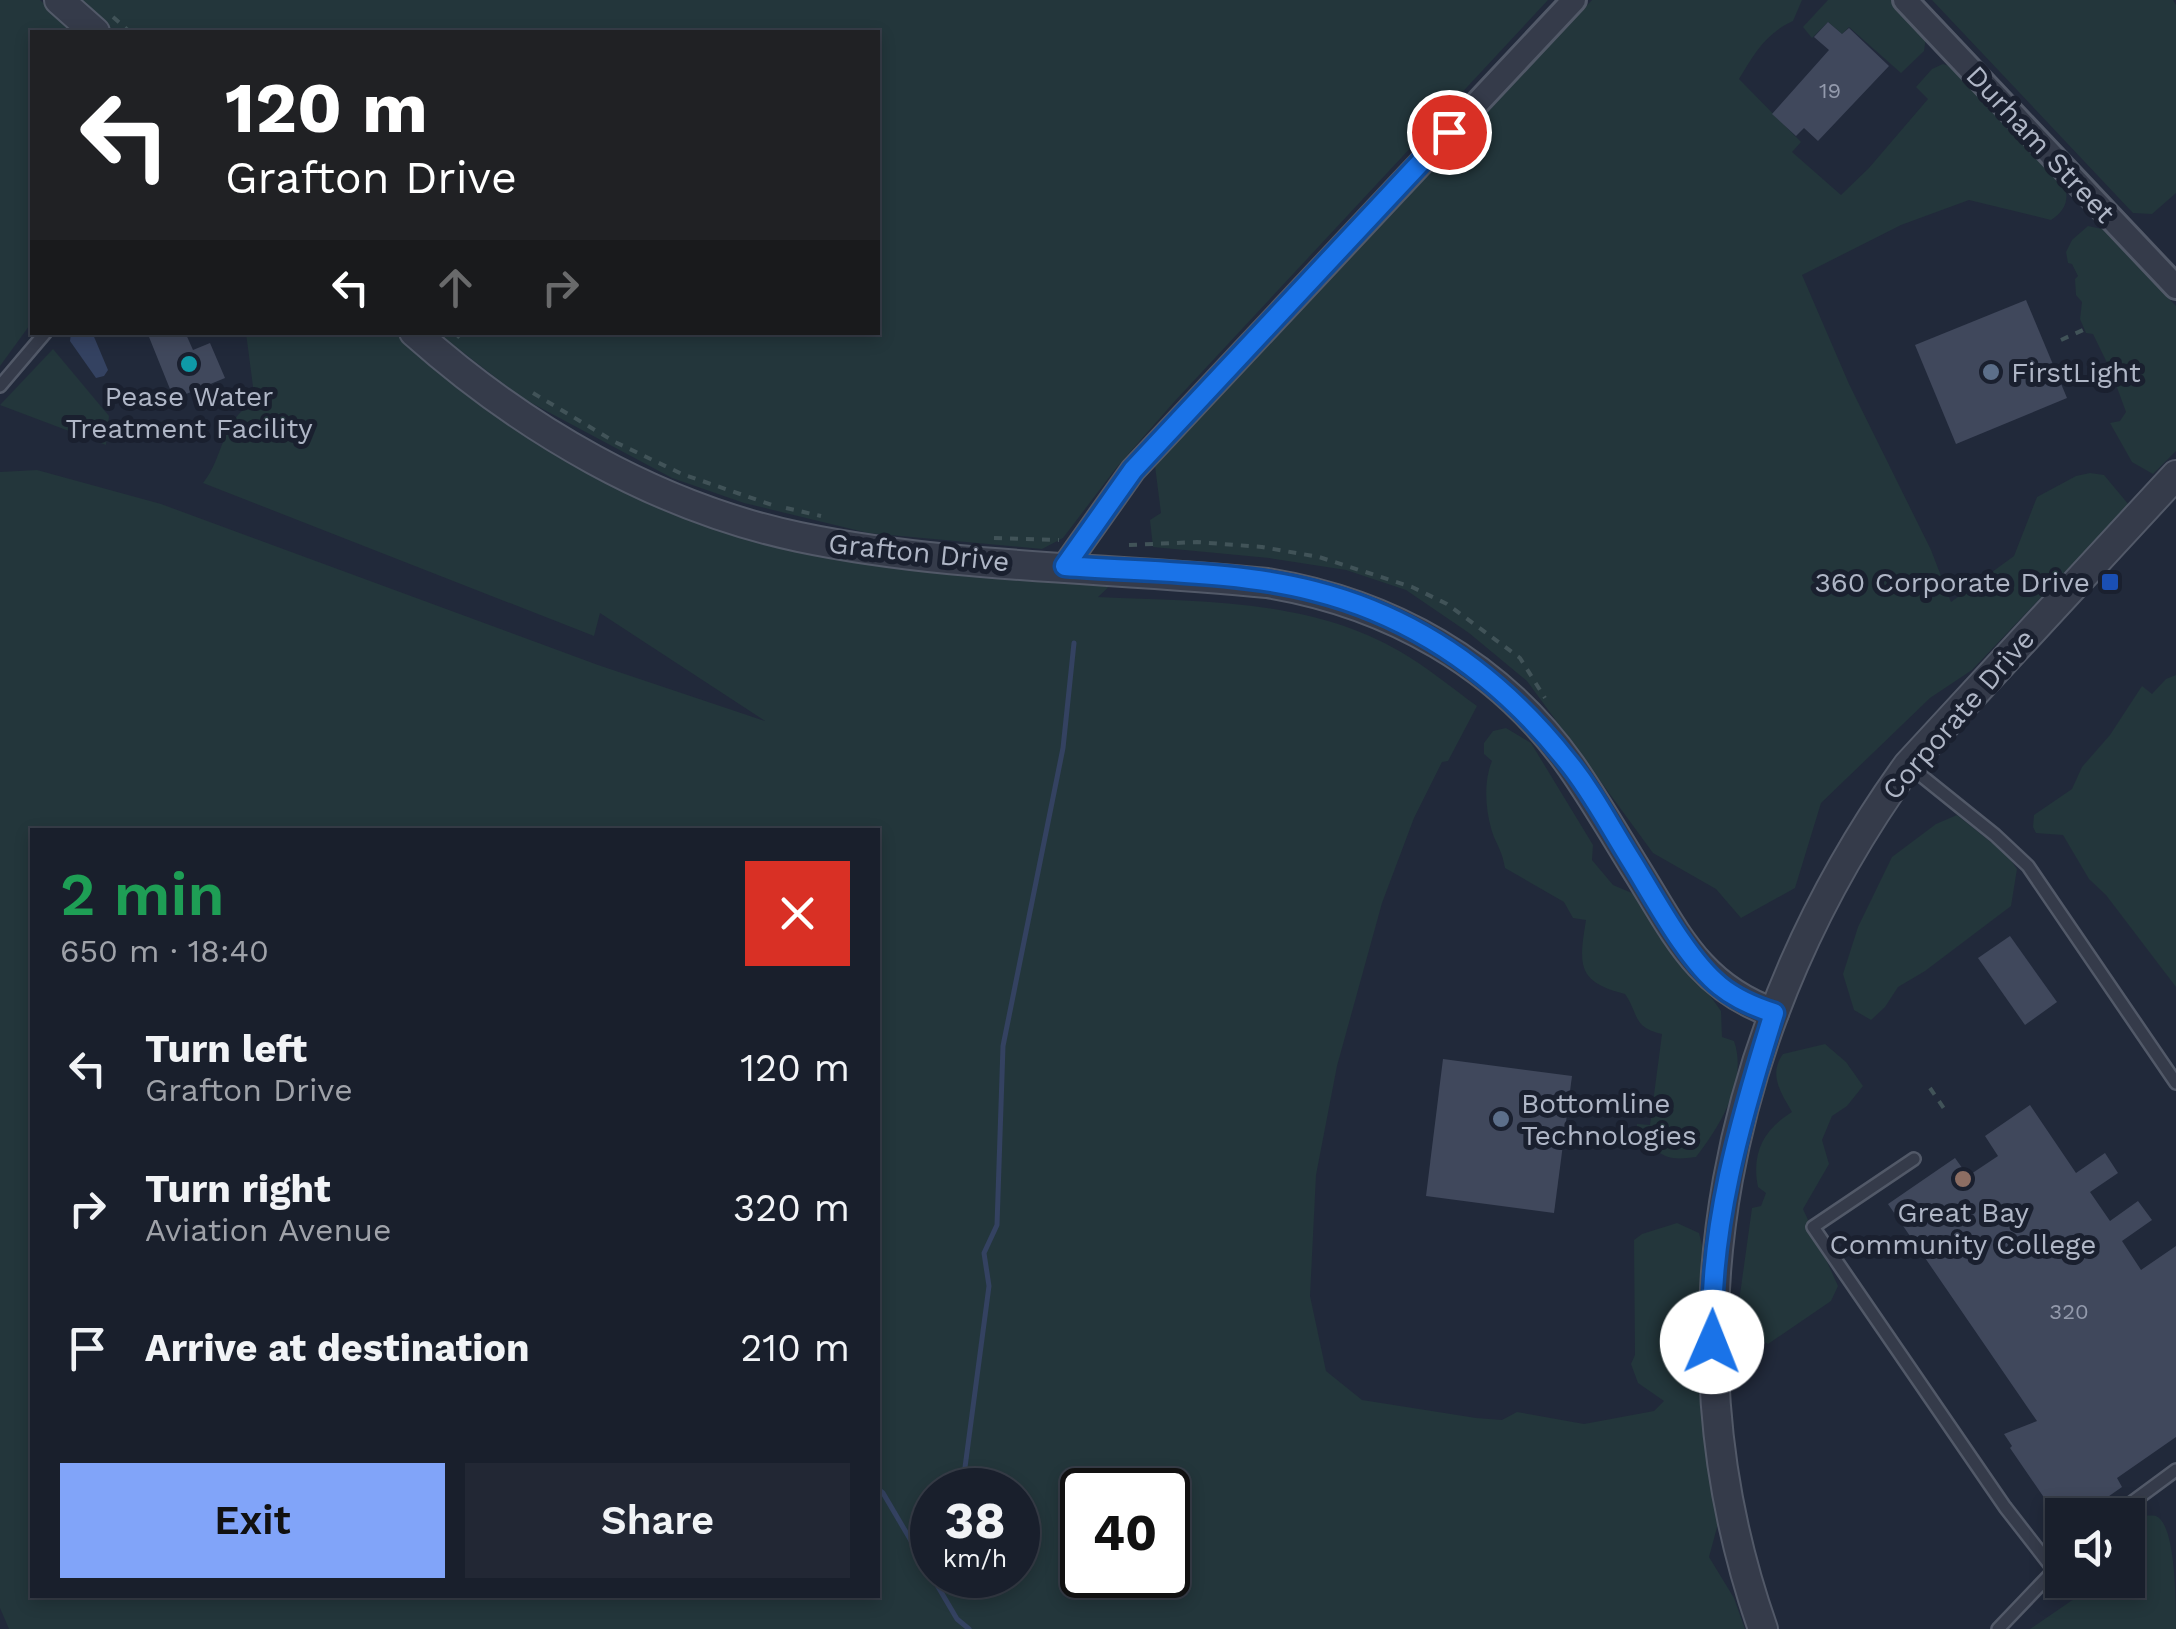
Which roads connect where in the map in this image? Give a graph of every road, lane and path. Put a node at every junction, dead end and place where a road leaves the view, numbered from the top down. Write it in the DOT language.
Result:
graph roads {
  1 [pos="59,0"];
  2 [pos="1574,0"];
  3 [pos="1905,0"];
  4 [pos="93,30"];
  5 [pos="2176,288"];
  6 [pos="2082,330"];
  7 [pos="43,335"];
  8 [pos="418,335"];
  9 [pos="457,335"];
  10 [pos="2060,340"];
  11 [pos="470,347"];
  12 [pos="0,386"];
  13 [pos="525,388"];
  14 [pos="2176,476"];
  15 [pos="827,517"];
  16 [pos="996,538"];
  17 [pos="1064,553"];
  18 [pos="1532,677"];
  19 [pos="1554,710"];
  20 [pos="1908,764"];
  21 [pos="1774,1013"];
  22 [pos="2176,1083"];
  23 [pos="1930,1088"];
  24 [pos="1945,1110"];
  25 [pos="1914,1159"];
  26 [pos="2176,1470"];
  27 [pos="2138,1498"];
  28 [pos="2045,1552"];
  29 [pos="2045,1580"];
  30 [pos="1764,1629"];
  31 [pos="1998,1629"];
  1 -- 4 [label="street"];
  2 -- 17 [label="street"];
  3 -- 5 [label="street, Durham Street"];
  6 -- 10 [label="path"];
  7 -- 12 [label="lane"];
  8 -- 17 [label="street, Grafton Drive"];
  9 -- 11 [label="path"];
  13 -- 15 [label="path"];
  14 -- 20 [label="street, Corporate Drive"];
  16 -- 17 [label="path"];
  17 -- 21 [label="street, Grafton Drive"];
  18 -- 19 [label="path"];
  20 -- 21 [label="street, Corporate Drive"];
  20 -- 22 [label="lane"];
  21 -- 30 [label="street, Corporate Drive"];
  23 -- 24 [label="path"];
  25 -- 28 [label="lane"];
  26 -- 27 [label="lane"];
  29 -- 31 [label="lane"];
}
